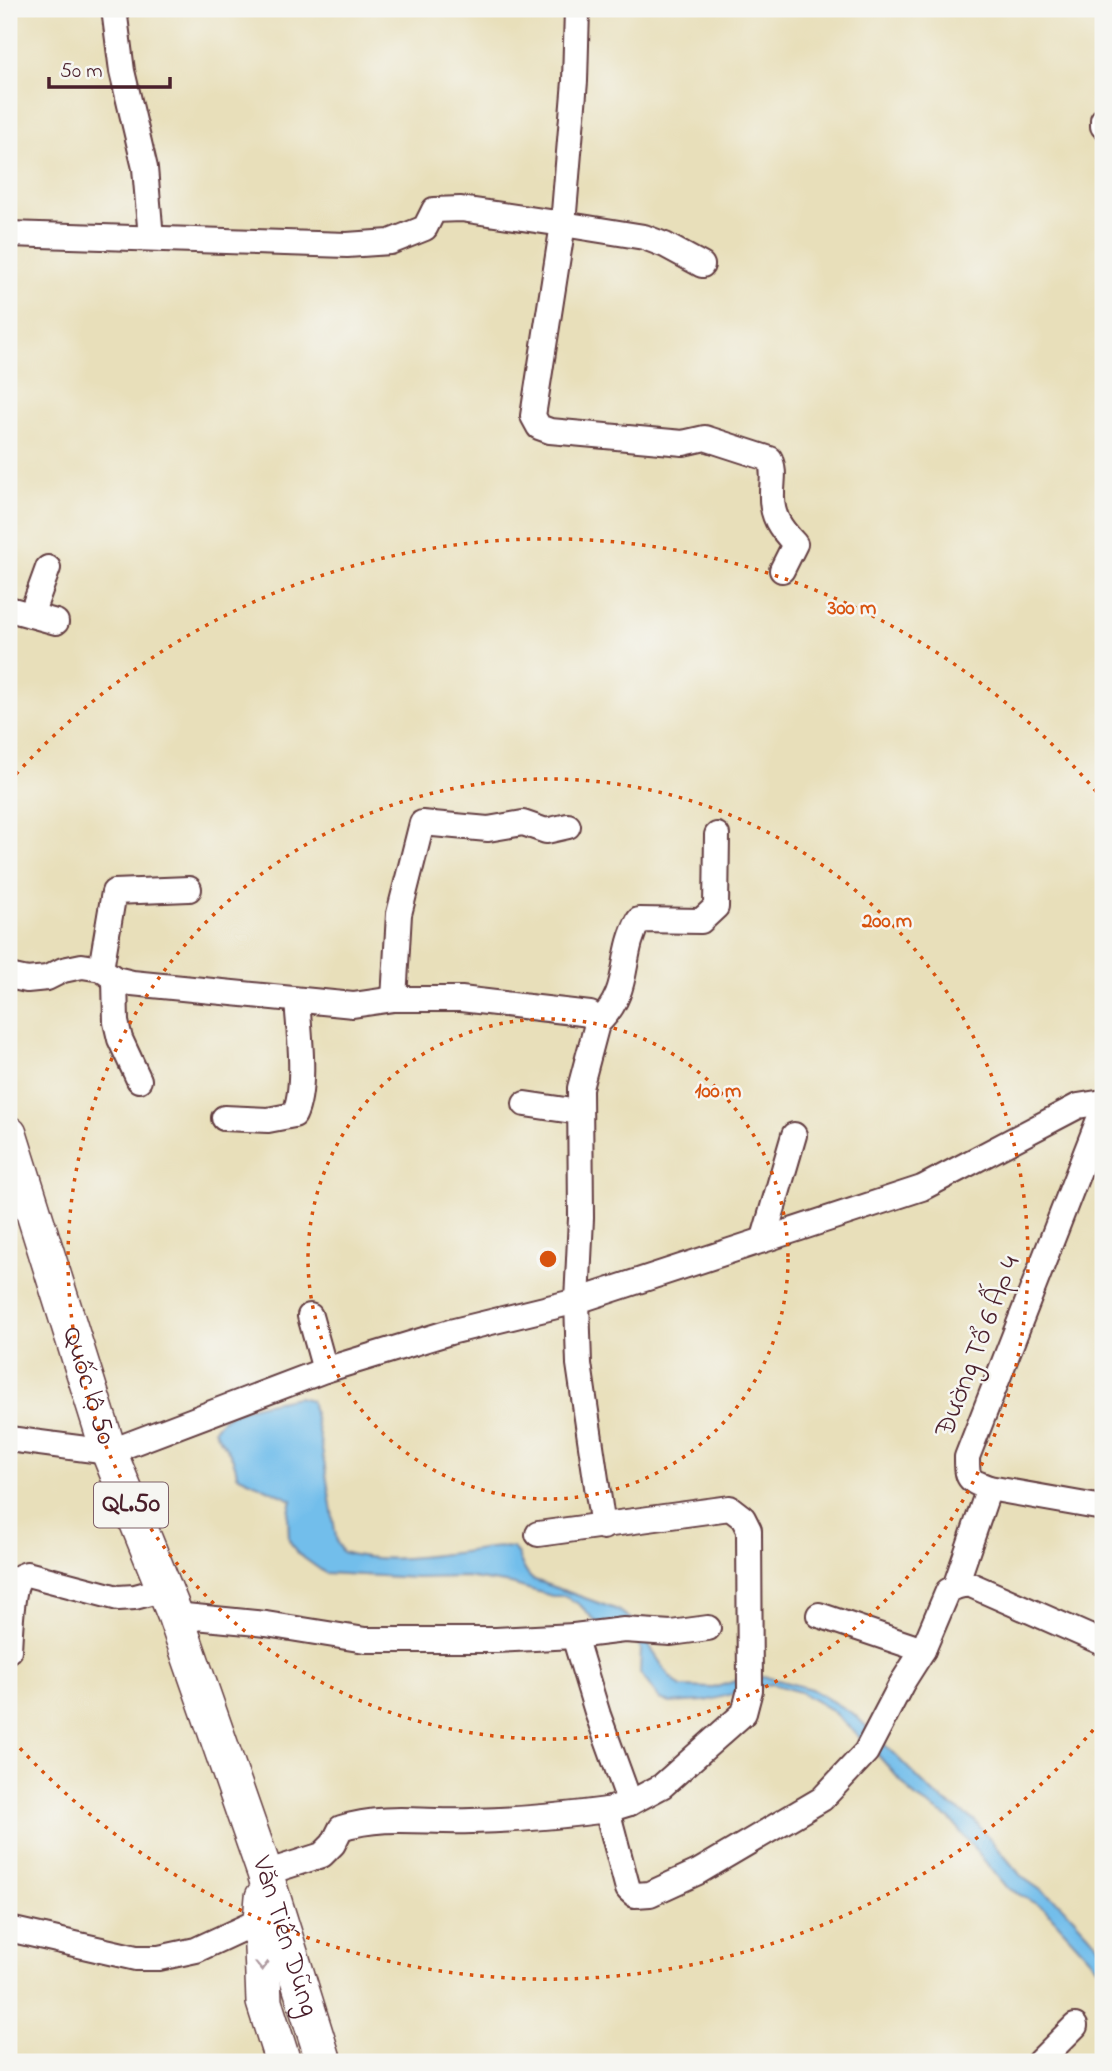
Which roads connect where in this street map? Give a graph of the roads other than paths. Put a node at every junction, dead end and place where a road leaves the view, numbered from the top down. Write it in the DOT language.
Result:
graph roads {
  1 [pos="114,9"];
  2 [pos="577,9"];
  3 [pos="1103,120"];
  4 [pos="1103,126"];
  5 [pos="562,224"];
  6 [pos="9,234"];
  7 [pos="151,238"];
  8 [pos="702,265"];
  9 [pos="48,568"];
  10 [pos="782,570"];
  11 [pos="20,612"];
  12 [pos="56,622"];
  13 [pos="568,826"];
  14 [pos="717,835"];
  15 [pos="189,889"];
  16 [pos="108,974"];
  17 [pos="9,976"];
  18 [pos="394,999"];
  19 [pos="297,1000"];
  20 [pos="597,1024"];
  21 [pos="139,1080"];
  22 [pos="1103,1102"];
  23 [pos="525,1104"];
  24 [pos="1103,1109"];
  25 [pos="579,1112"];
  26 [pos="224,1118"];
  27 [pos="9,1134"];
  28 [pos="794,1135"];
  29 [pos="764,1238"];
  30 [pos="577,1301"];
  31 [pos="310,1316"];
  32 [pos="325,1370"];
  33 [pos="9,1439"];
  34 [pos="109,1452"];
  35 [pos="989,1488"];
  36 [pos="1103,1508"];
  37 [pos="603,1527"];
  38 [pos="538,1534"];
  39 [pos="955,1587"];
  40 [pos="170,1602"];
  41 [pos="819,1615"];
  42 [pos="708,1628"];
  43 [pos="574,1636"];
  44 [pos="1103,1643"];
  45 [pos="9,1650"];
  46 [pos="923,1650"];
  47 [pos="618,1806"];
  48 [pos="265,1873"];
  49 [pos="261,1920"];
  50 [pos="9,1929"];
  51 [pos="1074,2026"];
  52 [pos="283,2062"];
  53 [pos="324,2062"];
  54 [pos="1039,2062"];
  1 -- 7 [label="street"];
  2 -- 5 [label="street"];
  3 -- 4 [label="street"];
  5 -- 7 [label="street"];
  5 -- 8 [label="street"];
  5 -- 10 [label="street"];
  6 -- 7 [label="street"];
  9 -- 11 [label="street"];
  11 -- 12 [label="street"];
  13 -- 18 [label="street"];
  14 -- 20 [label="street"];
  15 -- 16 [label="street"];
  16 -- 17 [label="street"];
  16 -- 19 [label="street"];
  16 -- 21 [label="street"];
  18 -- 19 [label="street"];
  18 -- 20 [label="street"];
  19 -- 26 [label="street"];
  20 -- 25 [label="street"];
  22 -- 29 [label="street"];
  23 -- 25 [label="street"];
  24 -- 35 [label="street, Đường Tổ 6 Ấp 4"];
  25 -- 30 [label="street"];
  27 -- 34 [label="highway, Quốc lộ 50 / QL.50"];
  28 -- 29 [label="street"];
  29 -- 30 [label="street"];
  30 -- 32 [label="street"];
  30 -- 37 [label="street"];
  31 -- 32 [label="street"];
  32 -- 34 [label="street"];
  33 -- 34 [label="street"];
  34 -- 40 [label="highway, Quốc lộ 50 / QL.50"];
  35 -- 36 [label="street"];
  35 -- 39 [label="street"];
  37 -- 38 [label="street"];
  37 -- 47 [label="street"];
  39 -- 44 [label="street"];
  39 -- 46 [label="street"];
  40 -- 43 [label="street"];
  40 -- 45 [label="street"];
  40 -- 48 [label="highway, Quốc lộ 50 / QL.50"];
  41 -- 46 [label="street"];
  42 -- 43 [label="street"];
  43 -- 47 [label="street"];
  46 -- 47 [label="street"];
  47 -- 48 [label="street"];
  48 -- 49 [label="highway, Văn Tiến Dũng / QL.50"];
  48 -- 53 [label="highway, Văn Tiến Dũng / QL.50"];
  49 -- 50 [label="street"];
  49 -- 52 [label="highway, Văn Tiến Dũng / QL.50, one-way"];
  51 -- 54 [label="street"];
}
